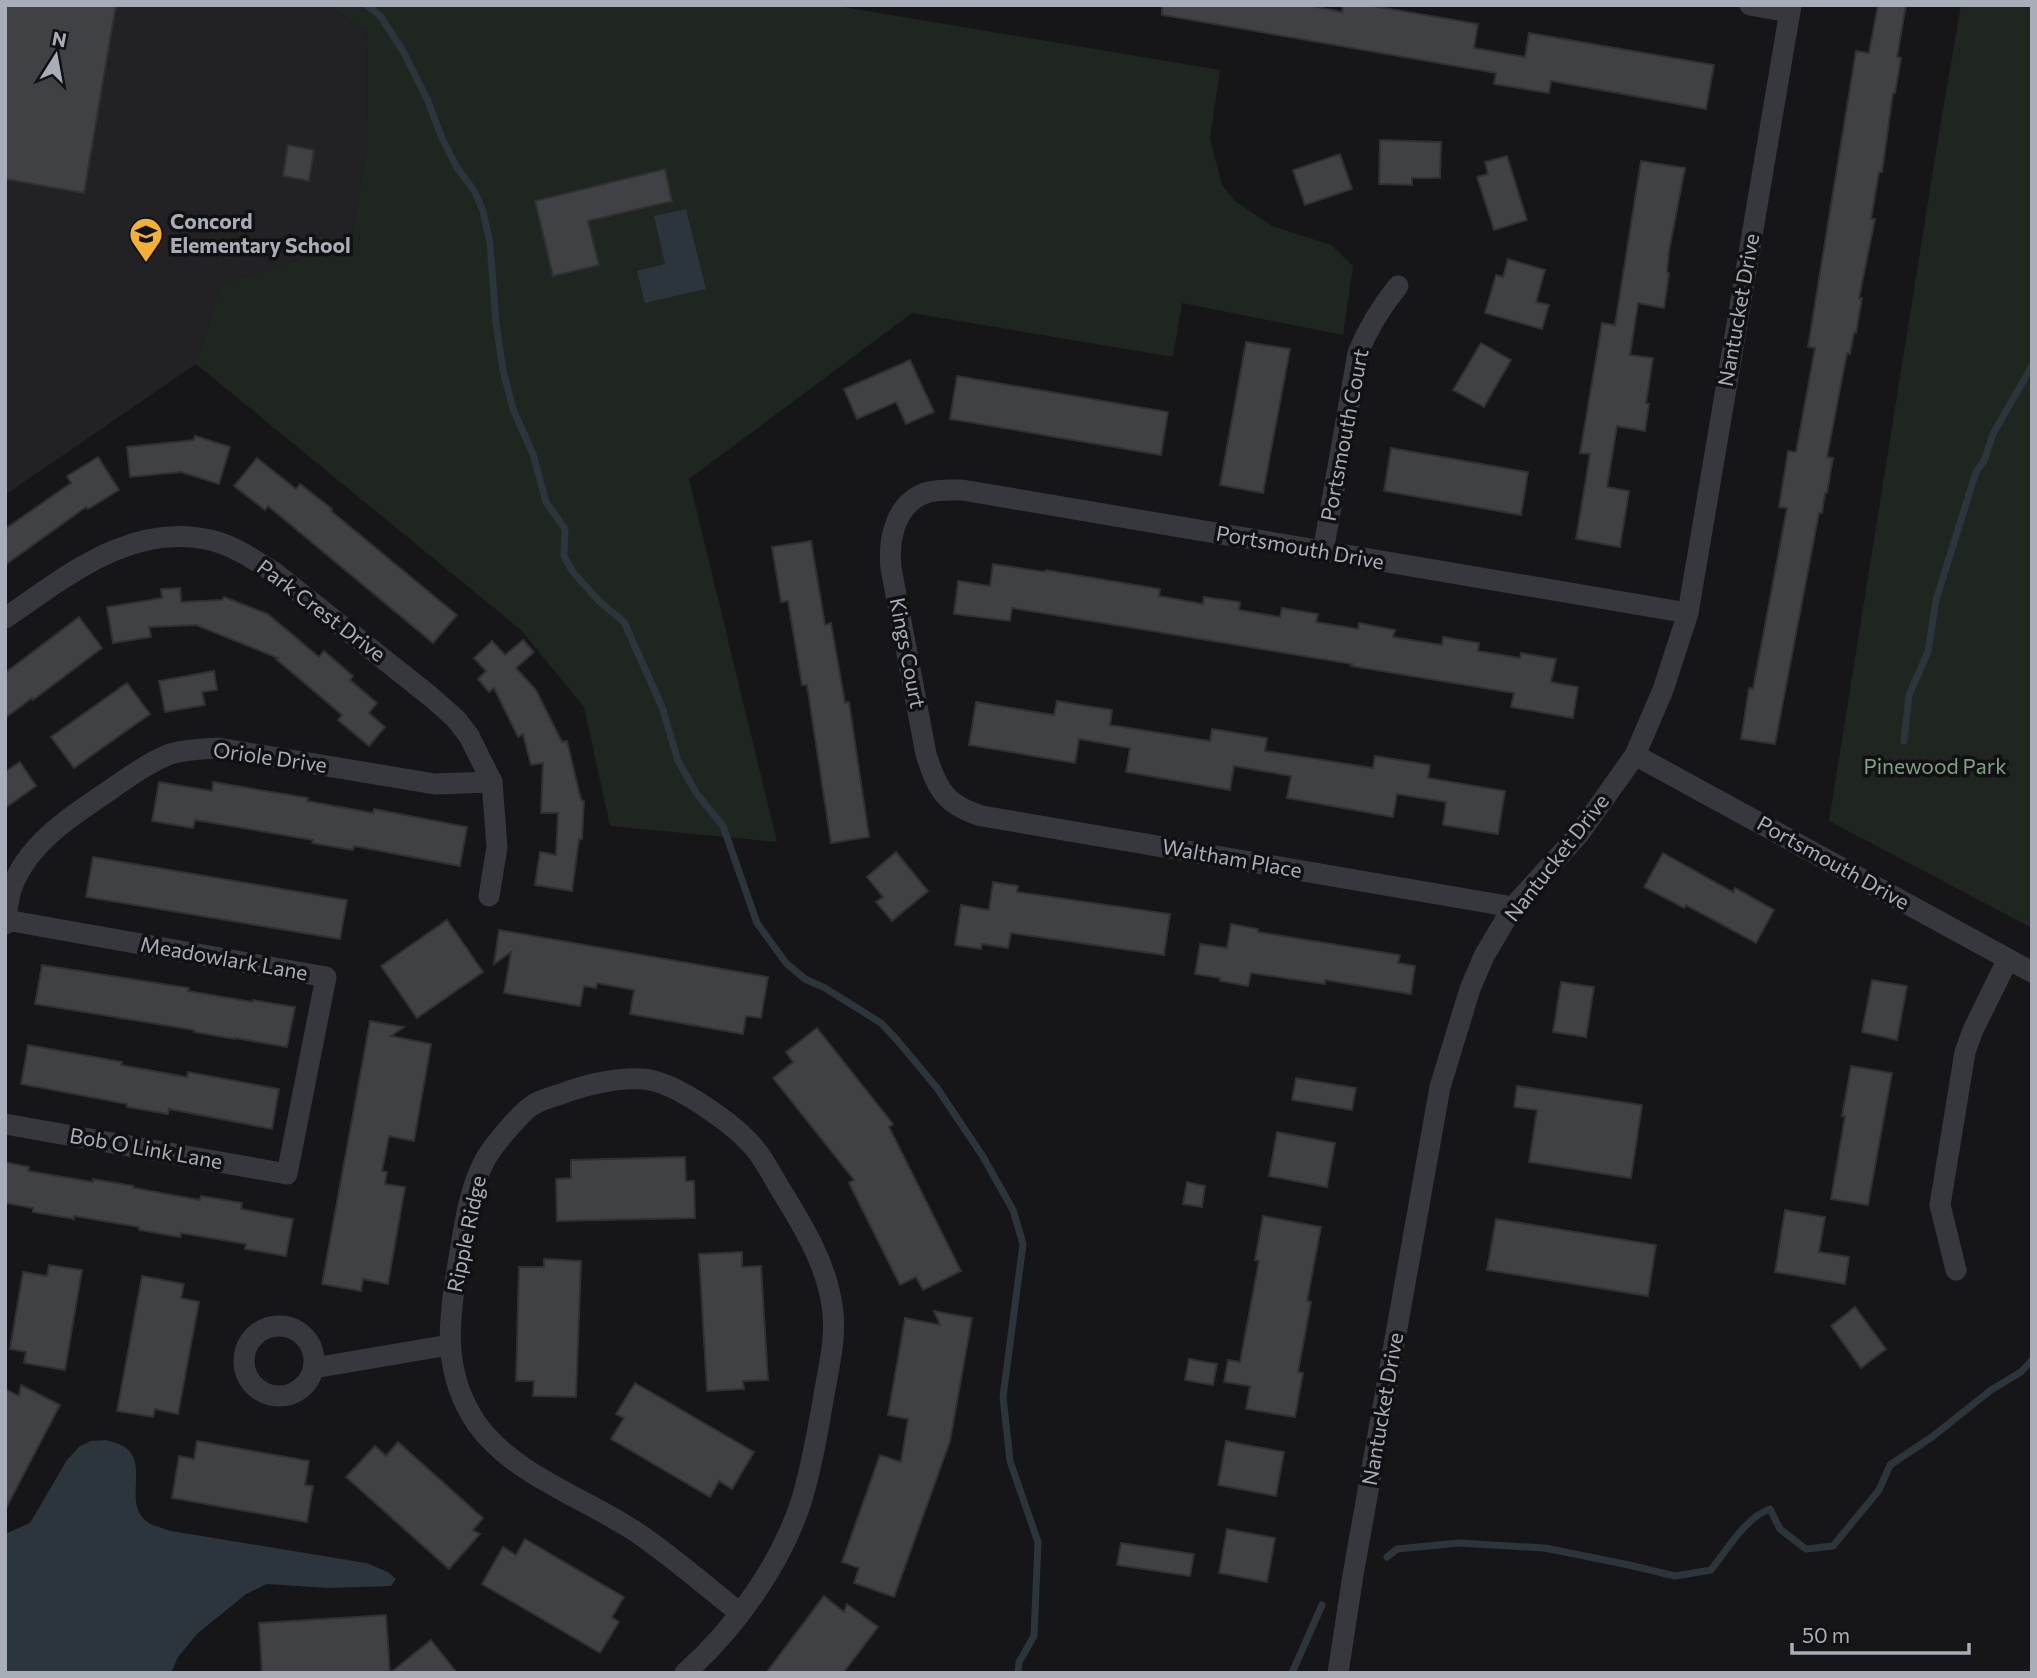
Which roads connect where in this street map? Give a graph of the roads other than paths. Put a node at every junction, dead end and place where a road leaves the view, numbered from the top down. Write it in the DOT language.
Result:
graph roads {
  1 [pos="1750,5"];
  2 [pos="1790,9"];
  3 [pos="1398,286"];
  4 [pos="913,500"];
  5 [pos="1323,552"];
  6 [pos="1688,613"];
  7 [pos="5,618"];
  8 [pos="1635,755"];
  9 [pos="492,782"];
  10 [pos="954,804"];
  11 [pos="489,896"];
  12 [pos="1513,908"];
  13 [pos="6,922"];
  14 [pos="2008,959"];
  15 [pos="2032,972"];
  16 [pos="5,1124"];
  17 [pos="287,1174"];
  18 [pos="1956,1270"];
  19 [pos="449,1345"];
  20 [pos="314,1368"];
  21 [pos="740,1613"];
  22 [pos="685,1673"];
  23 [pos="1338,1673"];
  1 -- 2 [label="street"];
  2 -- 6 [label="street, Nantucket Drive"];
  3 -- 5 [label="street, Portsmouth Court"];
  4 -- 5 [label="street, Portsmouth Drive"];
  4 -- 10 [label="street, Kings Court"];
  5 -- 6 [label="street, Portsmouth Drive"];
  6 -- 8 [label="street, Nantucket Drive"];
  7 -- 9 [label="street, Park Crest Drive"];
  8 -- 12 [label="street, Nantucket Drive"];
  8 -- 14 [label="street, Portsmouth Drive"];
  9 -- 11 [label="street, Park Crest Drive"];
  9 -- 13 [label="street, Oriole Drive"];
  10 -- 12 [label="street, Waltham Place"];
  12 -- 23 [label="street, Nantucket Drive"];
  13 -- 17 [label="street, Meadowlark Lane"];
  14 -- 15 [label="street, Portsmouth Drive"];
  14 -- 18 [label="street"];
  16 -- 17 [label="street, Bob O Link Lane"];
  19 -- 20 [label="street"];
  19 -- 21 [label="street, Ripple Ridge"];
  19 -- 21 [label="street, Ripple Ridge"];
  21 -- 22 [label="street, Ripple Ridge"];
}
